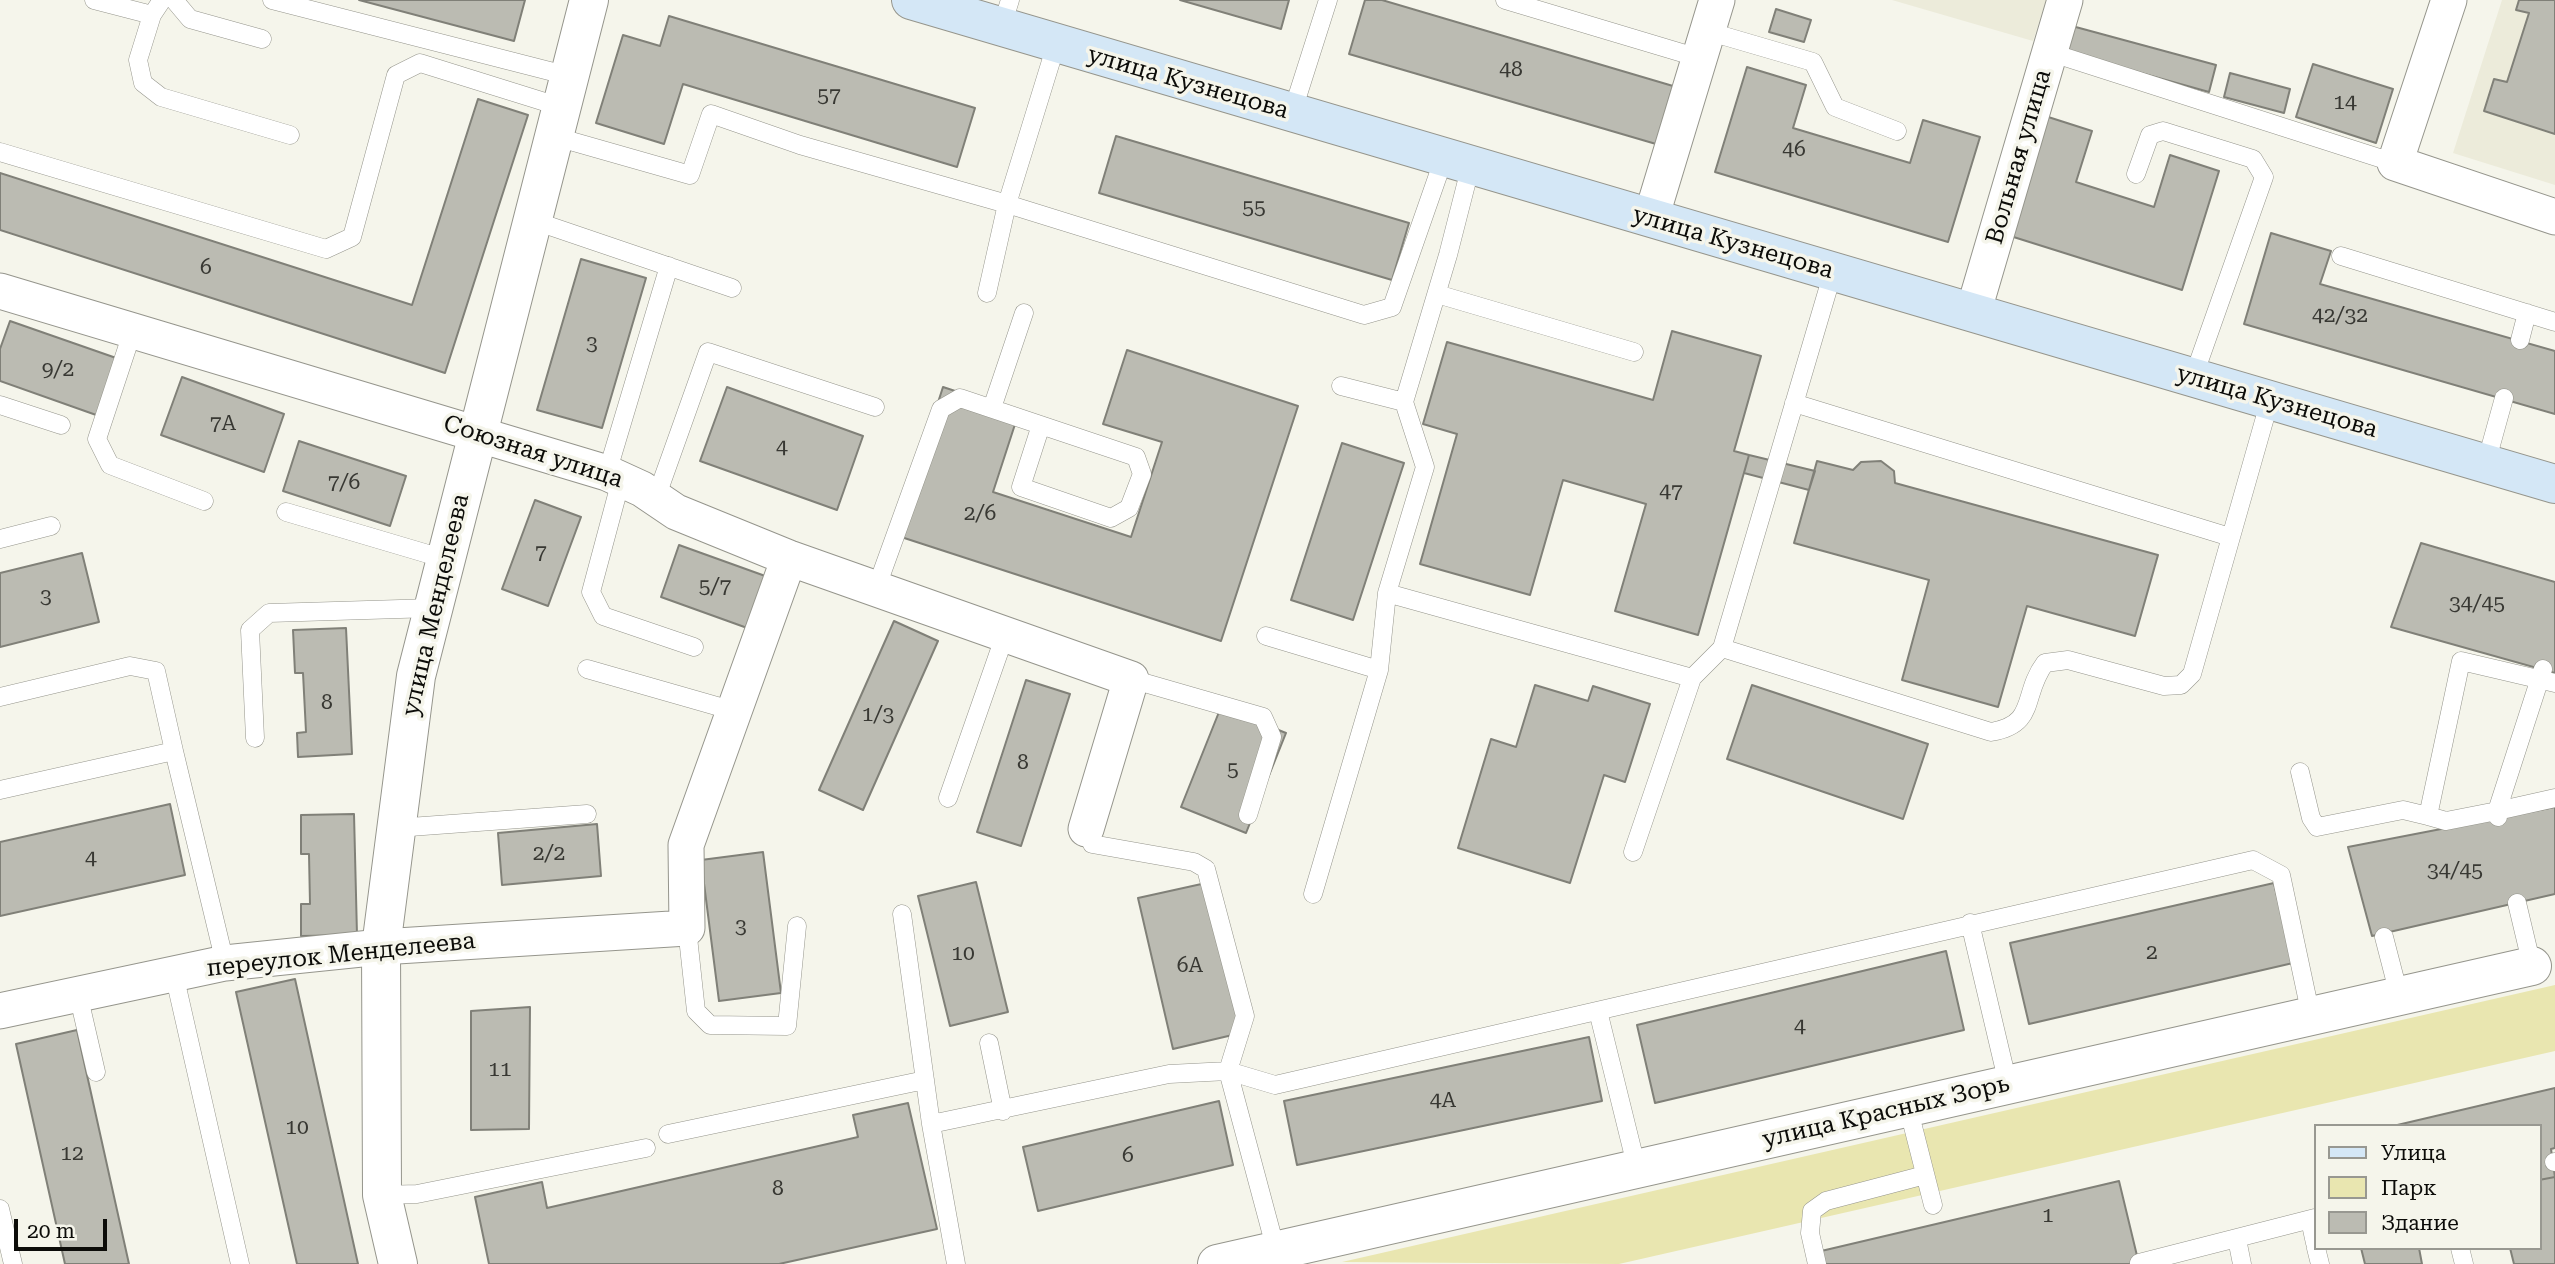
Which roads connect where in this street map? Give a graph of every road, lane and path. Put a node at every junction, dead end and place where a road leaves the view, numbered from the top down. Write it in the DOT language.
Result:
graph roads {
  1 [pos="94,0"];
  2 [pos="174,0"];
  3 [pos="272,0"];
  4 [pos="589,0"];
  5 [pos="911,0"];
  6 [pos="1328,0"];
  7 [pos="1505,0"];
  8 [pos="2065,0"];
  9 [pos="2449,0"];
  10 [pos="157,7"];
  11 [pos="1006,14"];
  12 [pos="1708,30"];
  13 [pos="262,39"];
  14 [pos="1056,45"];
  15 [pos="2049,52"];
  16 [pos="561,106"];
  17 [pos="1292,113"];
  18 [pos="1897,131"];
  19 [pos="289,135"];
  20 [pos="0,152"];
  21 [pos="1458,162"];
  22 [pos="2395,163"];
  23 [pos="2136,174"];
  24 [pos="1007,204"];
  25 [pos="2555,217"];
  26 [pos="1651,218"];
  27 [pos="531,220"];
  28 [pos="2341,256"];
  29 [pos="669,267"];
  30 [pos="1833,272"];
  31 [pos="732,288"];
  32 [pos="0,291"];
  33 [pos="987,293"];
  34 [pos="1437,294"];
  35 [pos="1024,313"];
  36 [pos="1973,313"];
  37 [pos="2527,313"];
  38 [pos="2555,322"];
  39 [pos="132,330"];
  40 [pos="2520,340"];
  41 [pos="1634,352"];
  42 [pos="2193,378"];
  43 [pos="1341,386"];
  44 [pos="2504,398"];
  45 [pos="2270,400"];
  46 [pos="1404,402"];
  47 [pos="1794,403"];
  48 [pos="0,405"];
  49 [pos="875,407"];
  50 [pos="992,408"];
  51 [pos="61,425"];
  52 [pos="1041,425"];
  53 [pos="477,432"];
  54 [pos="2486,463"];
  55 [pos="614,477"];
  56 [pos="2555,484"];
  57 [pos="656,498"];
  58 [pos="204,501"];
  59 [pos="286,512"];
  60 [pos="51,526"];
  61 [pos="2230,537"];
  62 [pos="0,539"];
  63 [pos="789,558"];
  64 [pos="445,559"];
  65 [pos="876,589"];
  66 [pos="1387,593"];
  67 [pos="433,608"];
  68 [pos="1005,635"];
  69 [pos="1266,636"];
  70 [pos="694,647"];
  71 [pos="1722,648"];
  72 [pos="587,669"];
  73 [pos="1379,670"];
  74 [pos="2546,677"];
  75 [pos="1692,678"];
  76 [pos="1131,680"];
  77 [pos="0,697"];
  78 [pos="734,711"];
  79 [pos="255,738"];
  80 [pos="174,751"];
  81 [pos="2300,772"];
  82 [pos="0,790"];
  83 [pos="948,798"];
  84 [pos="2555,798"];
  85 [pos="587,814"];
  86 [pos="1248,815"];
  87 [pos="2498,815"];
  88 [pos="2428,816"];
  89 [pos="396,828"];
  90 [pos="1086,829"];
  91 [pos="1633,852"];
  92 [pos="1313,894"];
  93 [pos="2517,903"];
  94 [pos="902,914"];
  95 [pos="1970,923"];
  96 [pos="797,926"];
  97 [pos="687,928"];
  98 [pos="2384,937"];
  99 [pos="381,947"];
  100 [pos="225,963"];
  101 [pos="2543,963"];
  102 [pos="174,974"];
  103 [pos="78,994"];
  104 [pos="2399,995"];
  105 [pos="0,1011"];
  106 [pos="1598,1011"];
  107 [pos="2311,1016"];
  108 [pos="989,1043"];
  109 [pos="1228,1071"];
  110 [pos="96,1072"];
  111 [pos="925,1080"];
  112 [pos="2008,1084"];
  113 [pos="1908,1107"];
  114 [pos="1003,1111"];
  115 [pos="931,1124"];
  116 [pos="668,1134"];
  117 [pos="646,1148"];
  118 [pos="1637,1169"];
  119 [pos="1925,1175"];
  120 [pos="382,1195"];
  121 [pos="1933,1205"];
  122 [pos="0,1209"];
  123 [pos="2313,1219"];
  124 [pos="2237,1239"];
  125 [pos="1278,1257"];
  126 [pos="2143,1263"];
  127 [pos="13,1264"];
  128 [pos="240,1264"];
  129 [pos="398,1264"];
  130 [pos="956,1264"];
  131 [pos="1217,1264"];
  132 [pos="1817,1264"];
  133 [pos="2242,1264"];
  1 -- 10 [label="lane"];
  2 -- 13 [label="lane"];
  3 -- 16 [label="lane"];
  4 -- 16 [label="street, улица Менделеева"];
  5 -- 11 [label="main road, улица Кузнецова"];
  6 -- 17 [label="lane"];
  7 -- 12 [label="lane"];
  8 -- 15 [label="street, Вольная улица"];
  9 -- 22 [label="street"];
  10 -- 19 [label="lane"];
  11 -- 14 [label="main road, улица Кузнецова"];
  12 -- 18 [label="lane"];
  12 -- 26 [label="street"];
  14 -- 17 [label="main road, улица Кузнецова"];
  14 -- 24 [label="lane"];
  15 -- 22 [label="lane"];
  15 -- 36 [label="street, Вольная улица"];
  16 -- 20 [label="lane"];
  16 -- 24 [label="lane"];
  16 -- 27 [label="street, улица Менделеева"];
  17 -- 21 [label="main road, улица Кузнецова"];
  21 -- 24 [label="lane"];
  21 -- 26 [label="main road, улица Кузнецова"];
  21 -- 34 [label="lane"];
  22 -- 25 [label="street"];
  23 -- 42 [label="lane"];
  24 -- 33 [label="lane"];
  26 -- 30 [label="main road, улица Кузнецова"];
  27 -- 29 [label="lane"];
  27 -- 53 [label="street, улица Менделеева"];
  28 -- 37 [label="lane"];
  29 -- 31 [label="lane"];
  29 -- 55 [label="lane"];
  30 -- 36 [label="main road, улица Кузнецова"];
  30 -- 47 [label="lane"];
  32 -- 39 [label="street, Союзная улица"];
  34 -- 41 [label="lane"];
  34 -- 46 [label="lane"];
  35 -- 50 [label="lane"];
  36 -- 42 [label="main road, улица Кузнецова"];
  37 -- 38 [label="lane"];
  37 -- 40 [label="lane"];
  39 -- 53 [label="street, Союзная улица"];
  39 -- 58 [label="lane"];
  42 -- 45 [label="main road, улица Кузнецова"];
  43 -- 46 [label="lane"];
  44 -- 54 [label="lane"];
  45 -- 54 [label="main road, улица Кузнецова"];
  45 -- 61 [label="lane"];
  46 -- 66 [label="lane"];
  47 -- 61 [label="lane"];
  47 -- 71 [label="lane"];
  48 -- 51 [label="lane"];
  49 -- 57 [label="lane"];
  50 -- 52 [label="lane"];
  50 -- 65 [label="lane"];
  52 -- 52 [label="lane"];
  53 -- 55 [label="street, Союзная улица"];
  53 -- 64 [label="street, улица Менделеева"];
  54 -- 56 [label="main road, улица Кузнецова"];
  55 -- 57 [label="street, Союзная улица"];
  55 -- 70 [label="lane"];
  57 -- 63 [label="street, Союзная улица"];
  59 -- 64 [label="lane"];
  60 -- 62 [label="lane"];
  61 -- 71 [label="lane"];
  63 -- 65 [label="street, Союзная улица"];
  63 -- 78 [label="street"];
  64 -- 67 [label="street, улица Менделеева"];
  65 -- 68 [label="street, Союзная улица"];
  66 -- 73 [label="lane"];
  66 -- 75 [label="lane"];
  67 -- 79 [label="lane"];
  67 -- 89 [label="street, улица Менделеева"];
  68 -- 76 [label="street, Союзная улица"];
  68 -- 83 [label="lane"];
  69 -- 73 [label="lane"];
  71 -- 75 [label="lane"];
  72 -- 78 [label="lane"];
  73 -- 92 [label="lane"];
  74 -- 87 [label="lane"];
  74 -- 88 [label="lane"];
  75 -- 91 [label="lane"];
  76 -- 86 [label="lane"];
  76 -- 90 [label="street"];
  77 -- 80 [label="lane"];
  78 -- 97 [label="street"];
  80 -- 82 [label="lane"];
  80 -- 100 [label="lane"];
  81 -- 88 [label="lane"];
  84 -- 87 [label="lane"];
  85 -- 89 [label="lane"];
  87 -- 88 [label="lane"];
  89 -- 99 [label="street, улица Менделеева"];
  90 -- 109 [label="lane"];
  93 -- 101 [label="lane"];
  94 -- 111 [label="lane"];
  95 -- 106 [label="lane"];
  95 -- 107 [label="lane"];
  95 -- 112 [label="lane"];
  96 -- 97 [label="lane"];
  97 -- 99 [label="street, переулок Менделеева"];
  98 -- 104 [label="lane"];
  99 -- 100 [label="street, переулок Менделеева"];
  99 -- 120 [label="street, улица Менделеева"];
  100 -- 102 [label="street, переулок Менделеева"];
  101 -- 104 [label="street, улица Красных Зорь"];
  102 -- 103 [label="street, переулок Менделеева"];
  102 -- 128 [label="lane"];
  103 -- 105 [label="street, переулок Менделеева"];
  103 -- 110 [label="lane"];
  104 -- 107 [label="street, улица Красных Зорь"];
  106 -- 109 [label="lane"];
  106 -- 118 [label="lane"];
  107 -- 112 [label="street, улица Красных Зорь"];
  108 -- 114 [label="lane"];
  109 -- 114 [label="lane"];
  109 -- 125 [label="lane"];
  111 -- 115 [label="lane"];
  111 -- 116 [label="lane"];
  112 -- 113 [label="street, улица Красных Зорь"];
  113 -- 118 [label="street, улица Красных Зорь"];
  113 -- 119 [label="lane"];
  114 -- 115 [label="lane"];
  115 -- 130 [label="lane"];
  117 -- 120 [label="lane"];
  118 -- 125 [label="street, улица Красных Зорь"];
  119 -- 121 [label="lane"];
  119 -- 132 [label="lane"];
  120 -- 129 [label="street, улица Менделеева"];
  122 -- 127 [label="lane"];
  123 -- 124 [label="lane"];
  124 -- 126 [label="lane"];
  124 -- 133 [label="lane"];
  125 -- 131 [label="street, улица Красных Зорь"];
}
